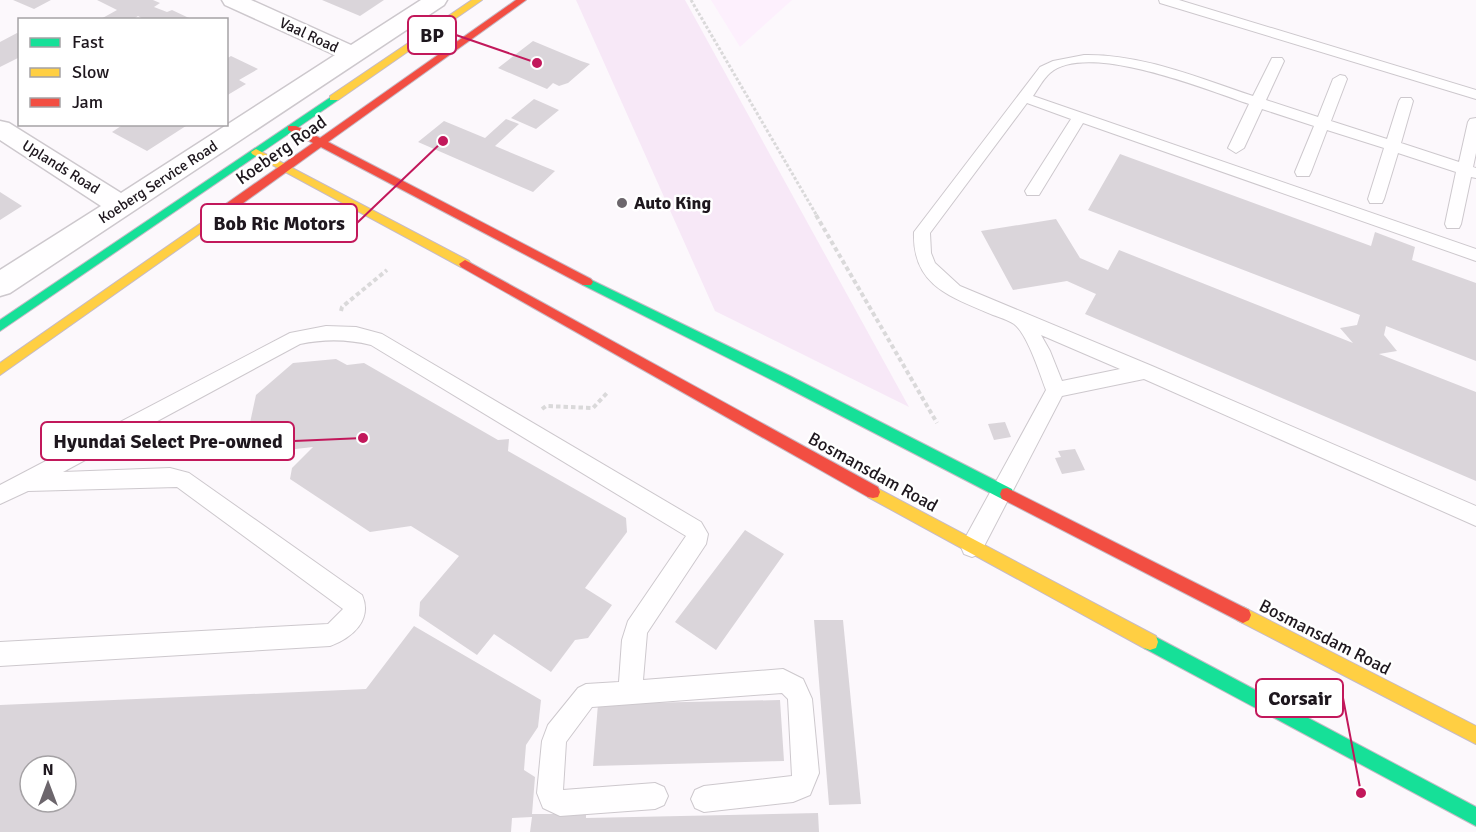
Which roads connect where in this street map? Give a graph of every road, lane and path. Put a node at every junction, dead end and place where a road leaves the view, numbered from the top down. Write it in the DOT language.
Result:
graph roads {
  1 [pos="233,0"];
  2 [pos="436,0"];
  3 [pos="478,0"];
  4 [pos="522,0"];
  5 [pos="690,0"];
  6 [pos="1169,1"];
  7 [pos="352,54"];
  8 [pos="1277,61"];
  9 [pos="1340,79"];
  10 [pos="1476,95"];
  11 [pos="1023,97"];
  12 [pos="1406,100"];
  13 [pos="1258,103"];
  14 [pos="1079,117"];
  15 [pos="1475,122"];
  16 [pos="1322,123"];
  17 [pos="292,128"];
  18 [pos="0,129"];
  19 [pos="321,143"];
  20 [pos="1392,146"];
  21 [pos="1236,148"];
  22 [pos="256,152"];
  23 [pos="286,168"];
  24 [pos="1303,172"];
  25 [pos="1470,172"];
  26 [pos="1033,191"];
  27 [pos="1376,199"];
  28 [pos="122,206"];
  29 [pos="1453,224"];
  30 [pos="1476,255"];
  31 [pos="387,270"];
  32 [pos="0,285"];
  33 [pos="1022,320"];
  34 [pos="0,326"];
  35 [pos="334,332"];
  36 [pos="0,370"];
  37 [pos="1145,370"];
  38 [pos="1056,390"];
  39 [pos="608,392"];
  40 [pos="523,425"];
  41 [pos="941,429"];
  42 [pos="23,482"];
  43 [pos="1003,492"];
  44 [pos="0,495"];
  45 [pos="1476,516"];
  46 [pos="972,548"];
  47 [pos="0,654"];
  48 [pos="630,693"];
  49 [pos="1476,735"];
  50 [pos="655,796"];
  51 [pos="704,799"];
  52 [pos="1476,816"];
  1 -- 7 [label="street, Vaal Road"];
  2 -- 7 [label="street, Koeberg Service Road"];
  3 -- 17 [label="main road, Koeberg Road"];
  4 -- 19 [label="main road, Koeberg Road"];
  5 -- 41 [label="path"];
  6 -- 10 [label="lane"];
  7 -- 28 [label="street, Koeberg Service Road"];
  8 -- 13 [label="lane"];
  9 -- 16 [label="lane"];
  11 -- 13 [label="lane"];
  11 -- 14 [label="lane"];
  11 -- 33 [label="lane"];
  12 -- 20 [label="lane"];
  13 -- 16 [label="lane"];
  13 -- 21 [label="lane"];
  14 -- 26 [label="lane"];
  14 -- 30 [label="lane"];
  15 -- 25 [label="lane"];
  16 -- 20 [label="lane"];
  16 -- 24 [label="lane"];
  17 -- 19 [label="main road, Bosmansdam Road"];
  17 -- 22 [label="main road, Koeberg Road"];
  18 -- 28 [label="street, Uplands Road"];
  19 -- 23 [label="main road, Koeberg Road"];
  19 -- 43 [label="main road, Bosmansdam Road"];
  20 -- 25 [label="lane"];
  20 -- 27 [label="lane"];
  22 -- 23 [label="main road, Bosmansdam Road"];
  22 -- 34 [label="main road, Koeberg Road"];
  23 -- 36 [label="main road, Koeberg Road"];
  23 -- 46 [label="main road, Bosmansdam Road"];
  25 -- 29 [label="lane"];
  28 -- 32 [label="street, Koeberg Service Road"];
  31 -- 35 [label="path"];
  33 -- 37 [label="lane"];
  33 -- 38 [label="lane"];
  35 -- 40 [label="lane"];
  35 -- 42 [label="lane"];
  37 -- 38 [label="lane"];
  37 -- 45 [label="lane"];
  38 -- 43 [label="lane"];
  39 -- 40 [label="path"];
  40 -- 48 [label="lane"];
  42 -- 44 [label="lane"];
  42 -- 47 [label="lane"];
  43 -- 46 [label="lane"];
  43 -- 49 [label="main road, Bosmansdam Road"];
  46 -- 52 [label="main road, Bosmansdam Road"];
  48 -- 50 [label="lane"];
  48 -- 51 [label="lane"];
}
